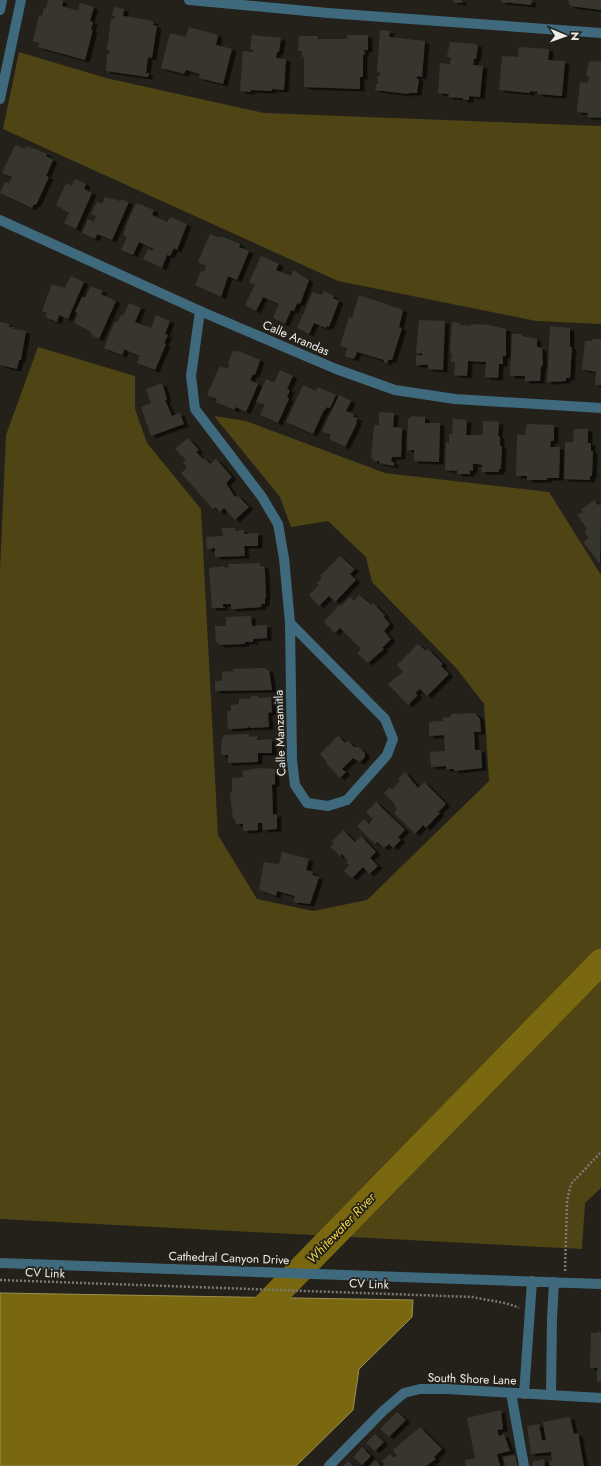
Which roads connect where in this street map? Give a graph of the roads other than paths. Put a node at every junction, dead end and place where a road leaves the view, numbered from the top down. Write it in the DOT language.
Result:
graph roads {
  1 [pos="2,0"];
  2 [pos="21,0"];
  3 [pos="189,0"];
  4 [pos="0,10"];
  5 [pos="601,33"];
  6 [pos="0,99"];
  7 [pos="0,220"];
  8 [pos="200,311"];
  9 [pos="601,408"];
  10 [pos="290,623"];
  11 [pos="0,1263"];
  12 [pos="532,1281"];
  13 [pos="559,1282"];
  14 [pos="601,1284"];
  15 [pos="511,1393"];
  16 [pos="524,1394"];
  17 [pos="551,1395"];
  18 [pos="601,1398"];
  19 [pos="329,1466"];
  20 [pos="524,1466"];
  1 -- 4 [label="street"];
  2 -- 6 [label="street"];
  3 -- 5 [label="street"];
  7 -- 8 [label="street, Calle Arandas"];
  8 -- 9 [label="street, Calle Arandas"];
  8 -- 10 [label="street, Calle Manzamitla"];
  10 -- 10 [label="street, Calle Manzamitla"];
  11 -- 12 [label="street, Cathedral Canyon Drive"];
  12 -- 13 [label="street, Cathedral Canyon Drive"];
  12 -- 16 [label="street"];
  13 -- 14 [label="street, Cathedral Canyon Drive"];
  13 -- 17 [label="street"];
  15 -- 16 [label="street, South Shore Lane"];
  15 -- 19 [label="street, South Shore Lane"];
  15 -- 20 [label="street"];
  16 -- 17 [label="street, South Shore Lane"];
  17 -- 18 [label="street, South Shore Lane"];
}
